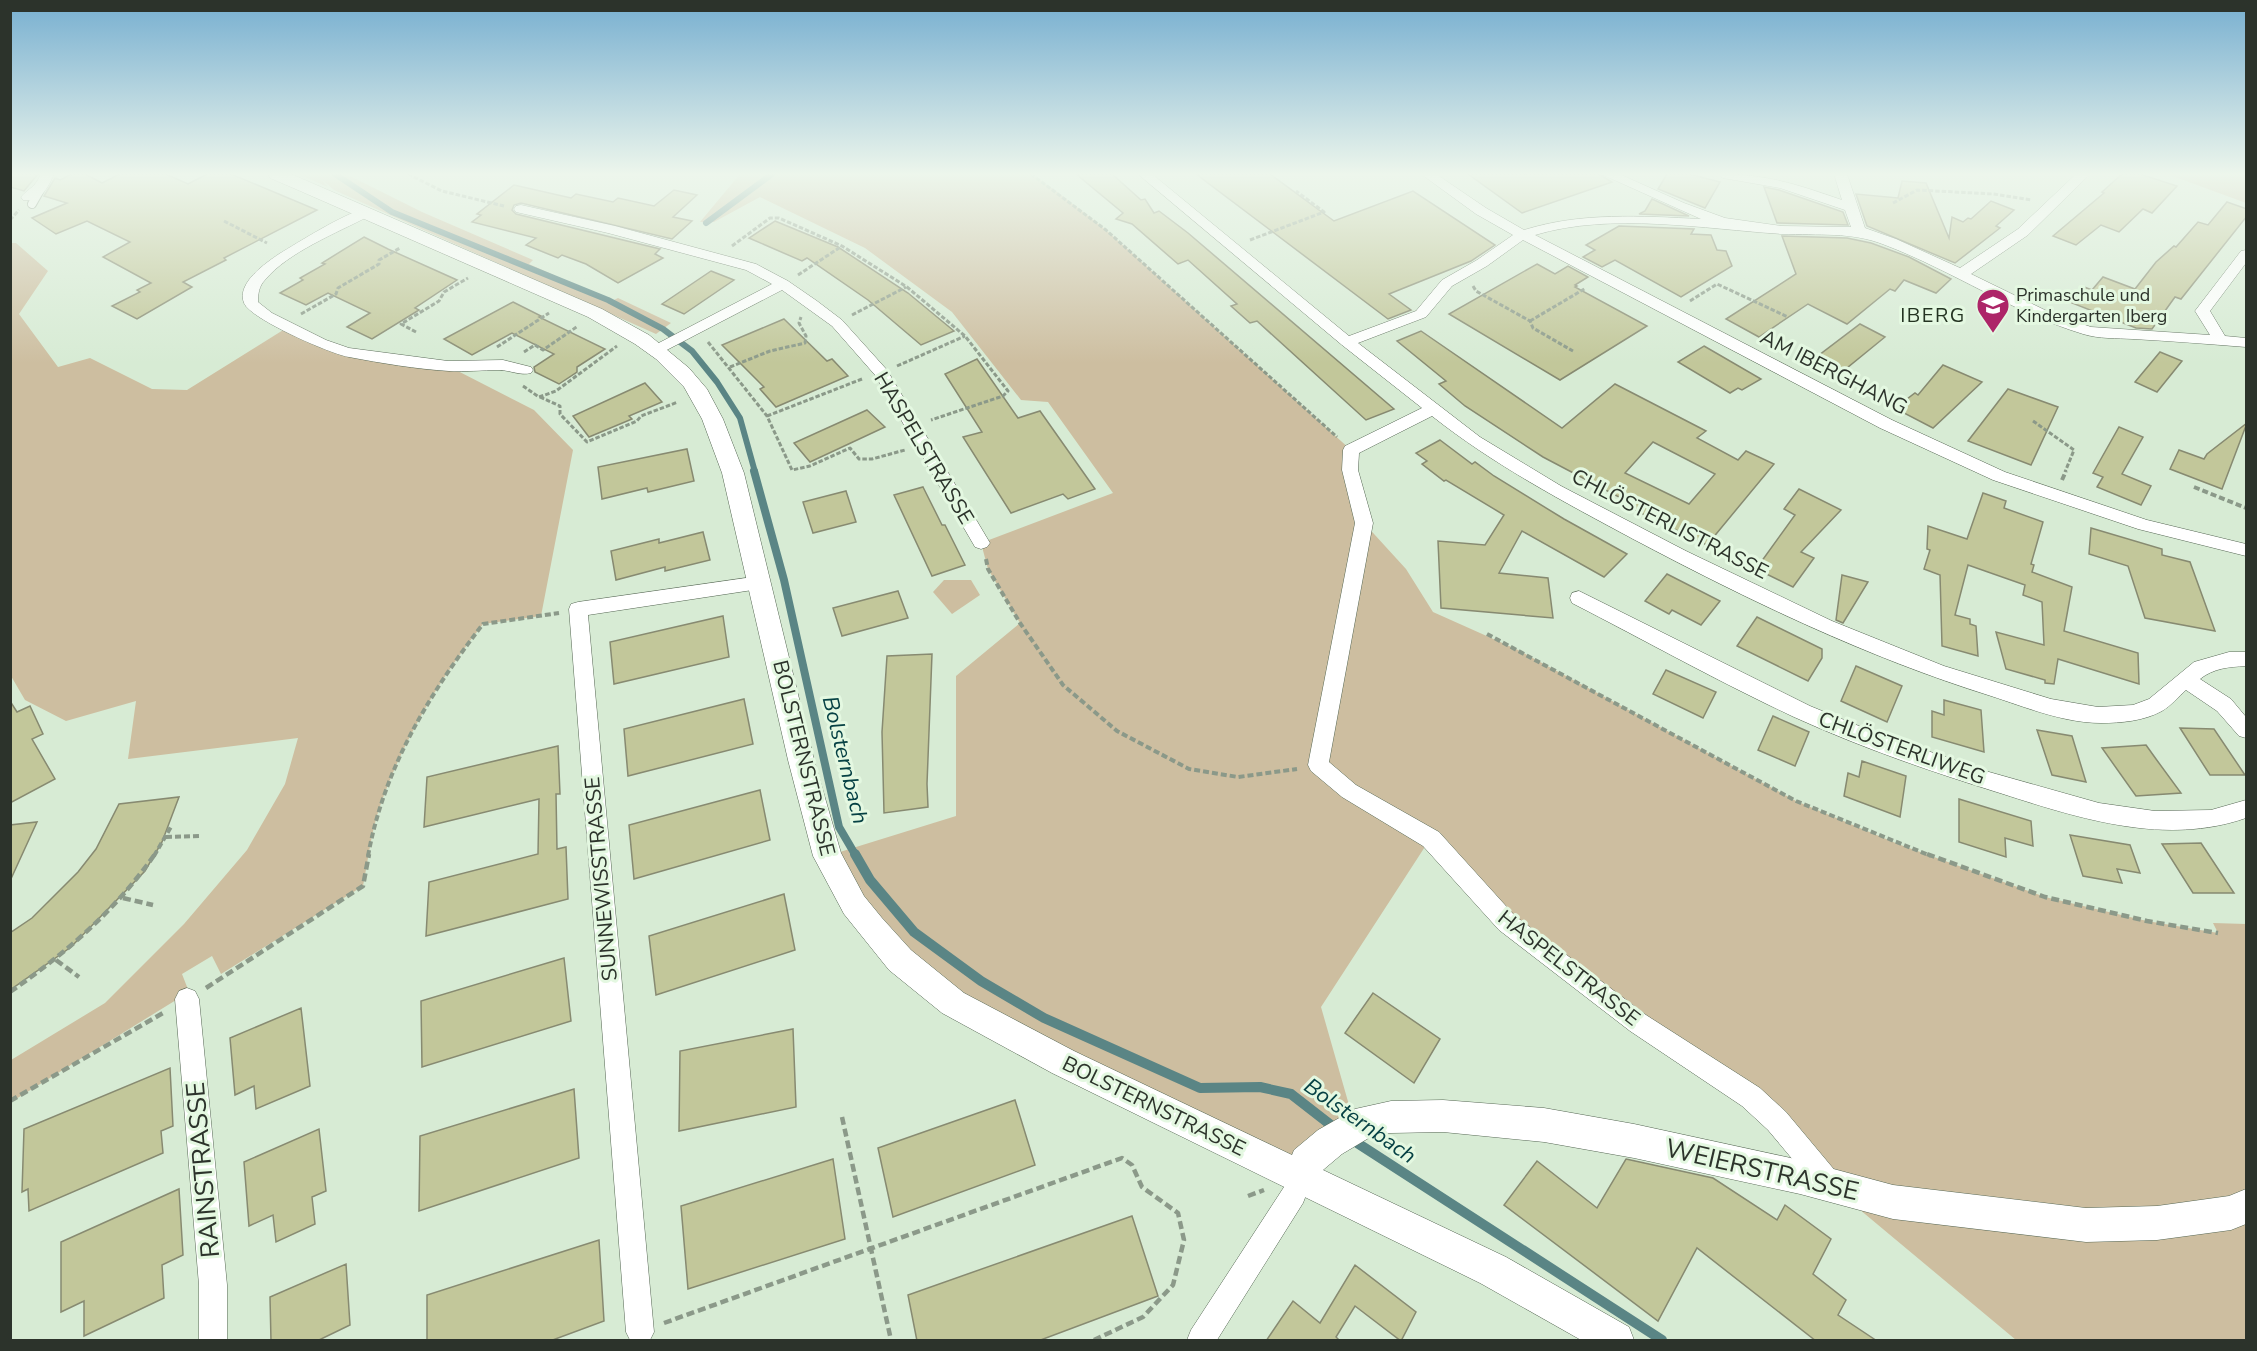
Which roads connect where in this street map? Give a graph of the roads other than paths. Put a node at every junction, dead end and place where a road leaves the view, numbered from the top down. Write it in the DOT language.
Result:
graph roads {
  1 [pos="321,237"];
  2 [pos="417,237"];
  3 [pos="639,237"];
  4 [pos="1221,237"];
  5 [pos="1519,237"];
  6 [pos="1527,237"];
  7 [pos="1877,237"];
  8 [pos="2016,237"];
  9 [pos="2247,254"];
  10 [pos="1961,274"];
  11 [pos="783,284"];
  12 [pos="2221,341"];
  13 [pos="1347,342"];
  14 [pos="2247,342"];
  15 [pos="664,347"];
  16 [pos="525,370"];
  17 [pos="1432,410"];
  18 [pos="981,543"];
  19 [pos="2247,550"];
  20 [pos="760,583"];
  21 [pos="1580,598"];
  22 [pos="2247,659"];
  23 [pos="2185,679"];
  24 [pos="2247,730"];
  25 [pos="2247,809"];
  26 [pos="188,999"];
  27 [pos="1300,1178"];
  28 [pos="1829,1184"];
  29 [pos="2247,1206"];
  30 [pos="640,1332"];
  31 [pos="213,1341"];
  32 [pos="1201,1341"];
  33 [pos="1616,1341"];
  1 -- 16 [label="street"];
  2 -- 15 [label="street, BOLSTERNSTRASSE"];
  3 -- 11 [label="street, HASPELSTRASSE"];
  4 -- 13 [label="street, CHLÖSTERLISTRASSE"];
  5 -- 13 [label="street"];
  6 -- 19 [label="street, AM IBERGHANG"];
  7 -- 10 [label="street"];
  8 -- 10 [label="street"];
  9 -- 12 [label="street"];
  10 -- 12 [label="street"];
  11 -- 15 [label="street"];
  11 -- 18 [label="street, HASPELSTRASSE"];
  12 -- 14 [label="street"];
  13 -- 17 [label="street, CHLÖSTERLISTRASSE"];
  15 -- 20 [label="street, BOLSTERNSTRASSE"];
  17 -- 23 [label="street, CHLÖSTERLISTRASSE"];
  17 -- 28 [label="street, HASPELSTRASSE"];
  20 -- 27 [label="street, BOLSTERNSTRASSE"];
  20 -- 30 [label="street, SUNNEWISSTRASSE"];
  21 -- 25 [label="street, CHLÖSTERLIWEG"];
  22 -- 23 [label="street, CHLÖSTERLISTRASSE"];
  23 -- 24 [label="street"];
  26 -- 31 [label="street, RAINSTRASSE"];
  27 -- 28 [label="street, WEIERSTRASSE"];
  27 -- 32 [label="street"];
  27 -- 33 [label="street, BOLSTERNSTRASSE"];
  28 -- 29 [label="street, WEIERSTRASSE"];
}
